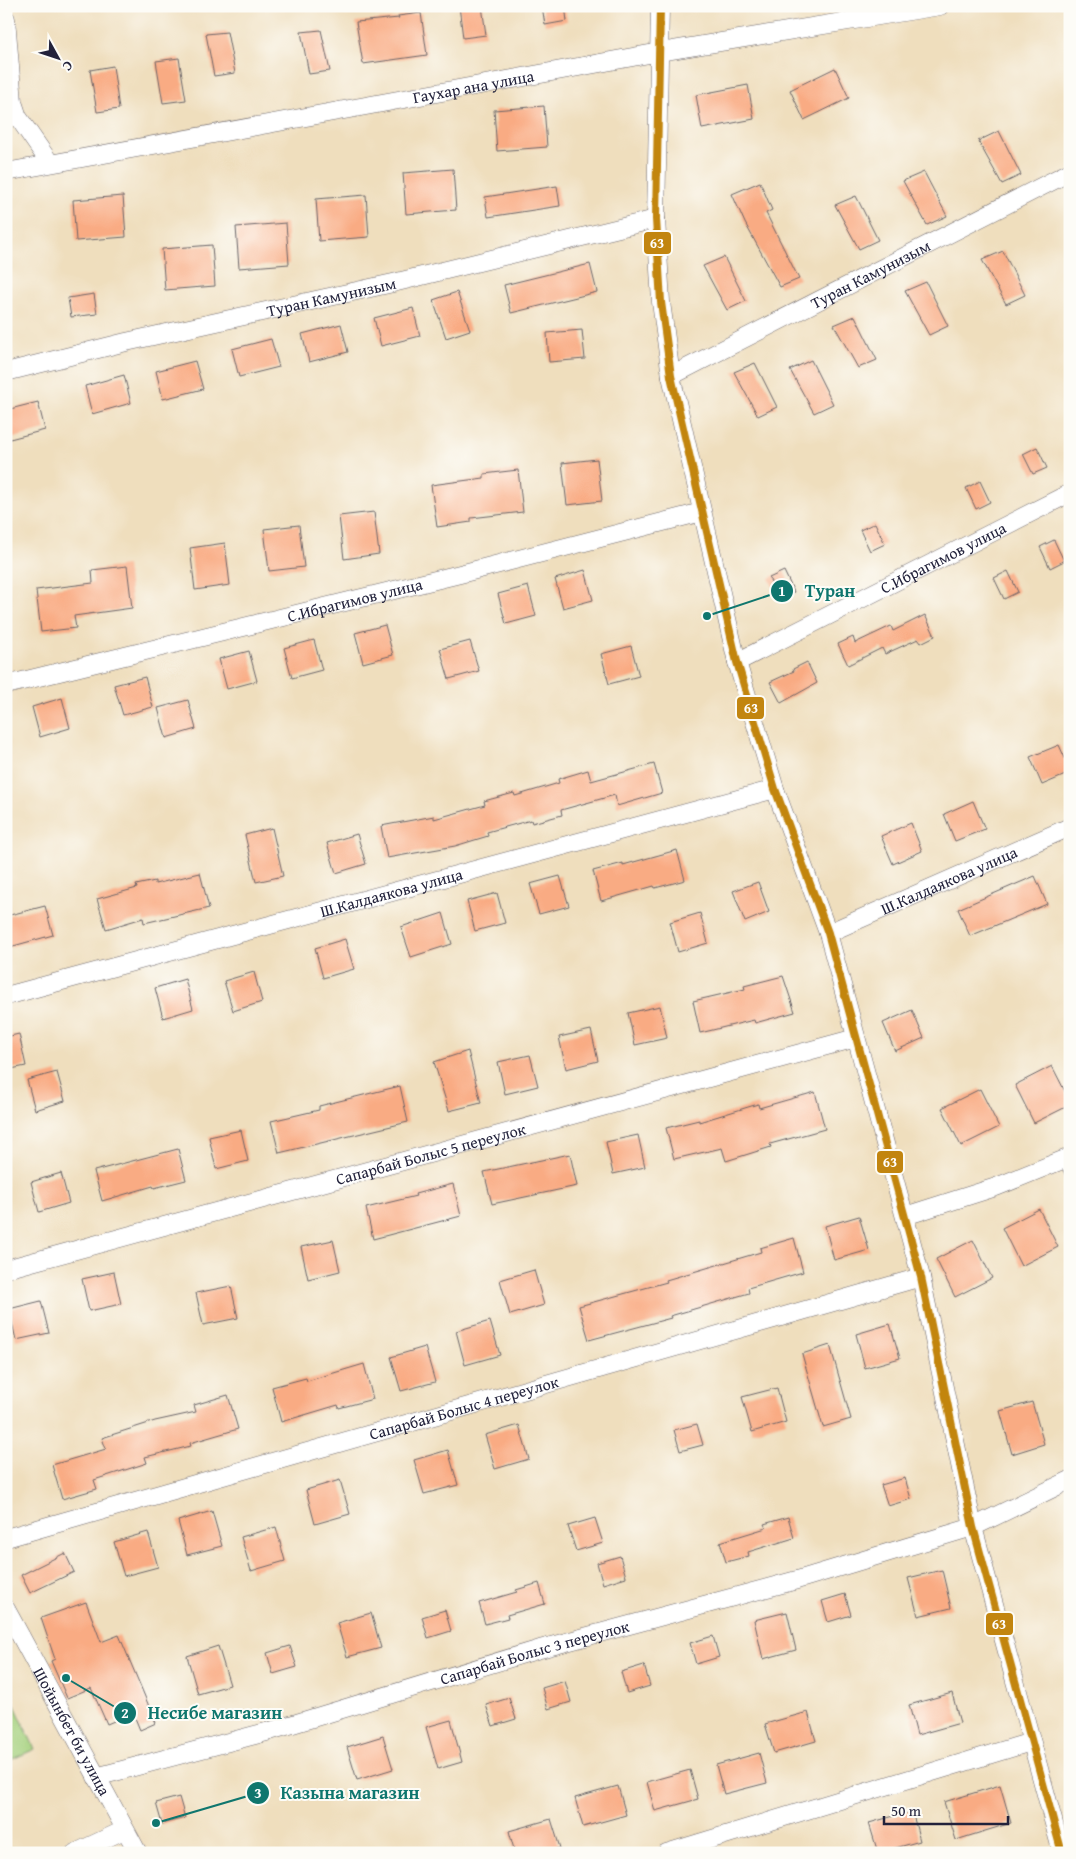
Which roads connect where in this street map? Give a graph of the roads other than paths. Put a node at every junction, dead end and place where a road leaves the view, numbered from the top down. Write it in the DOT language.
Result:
graph roads {
  1 [pos="660,6"];
  2 [pos="940,6"];
  3 [pos="6,19"];
  4 [pos="660,52"];
  5 [pos="50,163"];
  6 [pos="6,172"];
  7 [pos="1070,172"];
  8 [pos="656,219"];
  9 [pos="6,372"];
  10 [pos="671,376"];
  11 [pos="1070,493"];
  12 [pos="702,512"];
  13 [pos="736,662"];
  14 [pos="6,685"];
  15 [pos="776,789"];
  16 [pos="1070,827"];
  17 [pos="828,934"];
  18 [pos="6,996"];
  19 [pos="856,1038"];
  20 [pos="1068,1163"];
  21 [pos="905,1216"];
  22 [pos="6,1269"];
  23 [pos="921,1276"];
  24 [pos="1070,1480"];
  25 [pos="973,1527"];
  26 [pos="6,1538"];
  27 [pos="8,1619"];
  28 [pos="1031,1742"];
  29 [pos="96,1777"];
  30 [pos="124,1830"];
  31 [pos="74,1853"];
  32 [pos="138,1853"];
  33 [pos="666,1853"];
  34 [pos="1062,1853"];
  1 -- 4 [label="street"];
  2 -- 4 [label="street, Гаухар ана улица"];
  3 -- 5 [label="street"];
  4 -- 5 [label="street, Гаухар ана улица"];
  4 -- 8 [label="street"];
  5 -- 6 [label="street, Гаухар ана улица"];
  7 -- 10 [label="street, Туран Камунизым"];
  8 -- 9 [label="street, Туран Камунизым"];
  8 -- 10 [label="street"];
  10 -- 12 [label="street"];
  11 -- 13 [label="street, С.Ибрагимов улица"];
  12 -- 13 [label="street"];
  12 -- 14 [label="street, С.Ибрагимов улица"];
  13 -- 15 [label="street"];
  15 -- 17 [label="street"];
  15 -- 18 [label="street, Ш.Калдаякова улица"];
  16 -- 17 [label="street, Ш.Калдаякова улица"];
  17 -- 19 [label="street"];
  19 -- 21 [label="street"];
  19 -- 22 [label="street, Сапарбай Болыс 5 переулок"];
  20 -- 21 [label="street"];
  21 -- 23 [label="street"];
  23 -- 25 [label="street"];
  23 -- 26 [label="street, Сапарбай Болыс 4 переулок"];
  24 -- 25 [label="street, Сапарбай Болыс 3 переулок"];
  25 -- 28 [label="street"];
  25 -- 29 [label="street, Сапарбай Болыс 3 переулок"];
  27 -- 29 [label="street, Шойынбет би улица"];
  28 -- 33 [label="street"];
  28 -- 34 [label="street"];
  29 -- 30 [label="street, Шойынбет би улица"];
  30 -- 31 [label="street"];
  30 -- 32 [label="street, Шойынбет би улица"];
}
